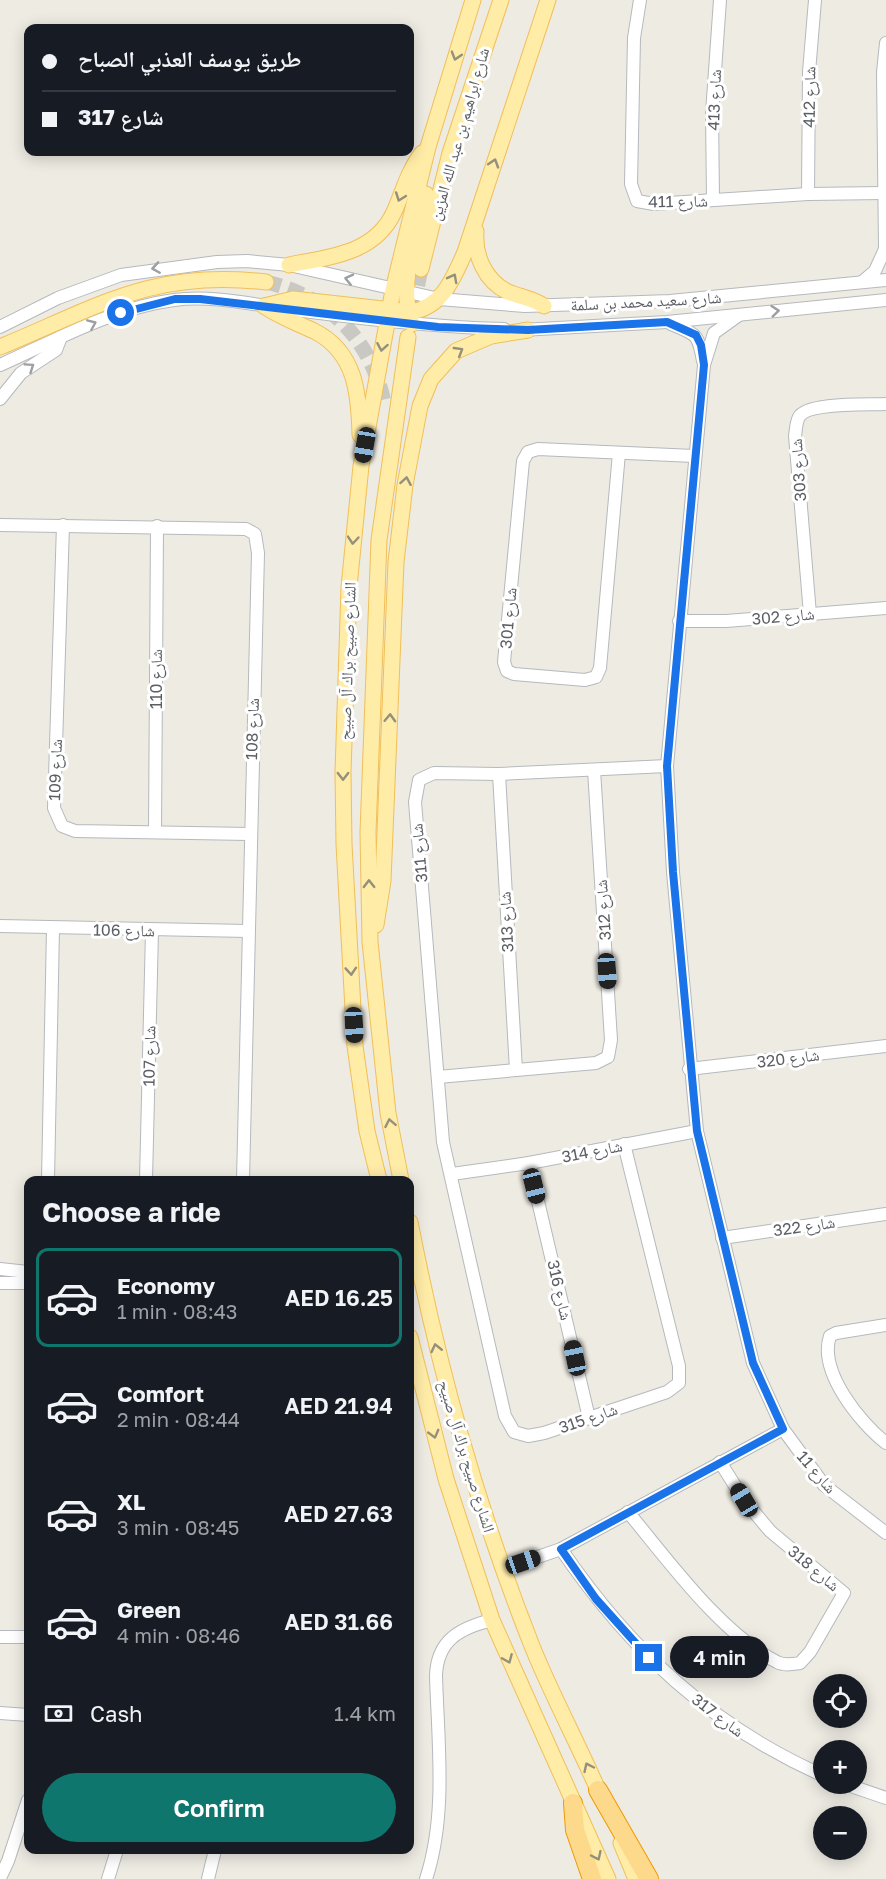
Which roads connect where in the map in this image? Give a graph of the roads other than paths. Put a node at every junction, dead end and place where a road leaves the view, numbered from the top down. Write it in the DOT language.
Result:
graph roads {
  1 [pos="473,0"];
  2 [pos="501,0"];
  3 [pos="548,0"];
  4 [pos="640,0"];
  5 [pos="720,0"];
  6 [pos="815,0"];
  7 [pos="886,43"];
  8 [pos="428,147"];
  9 [pos="884,193"];
  10 [pos="808,194"];
  11 [pos="713,200"];
  12 [pos="477,219"];
  13 [pos="886,241"];
  14 [pos="288,265"];
  15 [pos="421,269"];
  16 [pos="886,279"];
  17 [pos="266,282"];
  18 [pos="862,282"];
  19 [pos="399,291"];
  20 [pos="439,298"];
  21 [pos="886,300"];
  22 [pos="264,306"];
  23 [pos="544,306"];
  24 [pos="28,313"];
  25 [pos="388,315"];
  26 [pos="739,315"];
  27 [pos="0,317"];
  28 [pos="667,322"];
  29 [pos="409,324"];
  30 [pos="0,327"];
  31 [pos="528,330"];
  32 [pos="61,337"];
  33 [pos="0,347"];
  34 [pos="0,365"];
  35 [pos="704,365"];
  36 [pos="0,399"];
  37 [pos="886,404"];
  38 [pos="385,407"];
  39 [pos="619,453"];
  40 [pos="694,456"];
  41 [pos="361,466"];
  42 [pos="0,525"];
  43 [pos="63,525"];
  44 [pos="157,526"];
  45 [pos="886,608"];
  46 [pos="810,614"];
  47 [pos="679,621"];
  48 [pos="667,766"];
  49 [pos="594,770"];
  50 [pos="370,772"];
  51 [pos="499,774"];
  52 [pos="155,831"];
  53 [pos="249,834"];
  54 [pos="0,926"];
  55 [pos="53,928"];
  56 [pos="152,931"];
  57 [pos="248,931"];
  58 [pos="370,942"];
  59 [pos="886,1046"];
  60 [pos="516,1070"];
  61 [pos="689,1070"];
  62 [pos="438,1077"];
  63 [pos="697,1131"];
  64 [pos="624,1144"];
  65 [pos="529,1163"];
  66 [pos="375,1164"];
  67 [pos="452,1174"];
  68 [pos="48,1176"];
  69 [pos="146,1176"];
  70 [pos="243,1176"];
  71 [pos="374,1176"];
  72 [pos="378,1176"];
  73 [pos="400,1176"];
  74 [pos="886,1214"];
  75 [pos="722,1238"];
  76 [pos="414,1242"];
  77 [pos="24,1273"];
  78 [pos="3,1276"];
  79 [pos="24,1282"];
  80 [pos="886,1325"];
  81 [pos="414,1370"];
  82 [pos="589,1418"];
  83 [pos="783,1429"];
  84 [pos="886,1443"];
  85 [pos="720,1462"];
  86 [pos="628,1512"];
  87 [pos="886,1533"];
  88 [pos="561,1549"];
  89 [pos="504,1569"];
  90 [pos="492,1620"];
  91 [pos="0,1637"];
  92 [pos="24,1637"];
  93 [pos="0,1713"];
  94 [pos="24,1715"];
  95 [pos="813,1771"];
  96 [pos="598,1790"];
  97 [pos="867,1792"];
  98 [pos="886,1798"];
  99 [pos="573,1803"];
  100 [pos="24,1813"];
  101 [pos="116,1854"];
  102 [pos="214,1854"];
  103 [pos="0,1878"];
  104 [pos="108,1879"];
  105 [pos="208,1879"];
  106 [pos="426,1879"];
  107 [pos="592,1879"];
  108 [pos="608,1879"];
  109 [pos="636,1879"];
  110 [pos="649,1879"];
  1 -- 8 [label="main road, الشارع صبيح براك آل صبيح, one-way"];
  2 -- 15 [label="main road, شارع ابراهيم بن عبد الله المزين"];
  12 -- 3 [label="main road, one-way"];
  4 -- 11 [label="street, شارع 411"];
  5 -- 11 [label="street, شارع 413"];
  6 -- 10 [label="street, شارع 412"];
  7 -- 9 [label="street"];
  8 -- 14 [label="main road, one-way"];
  8 -- 19 [label="main road, الشارع صبيح براك آل صبيح"];
  9 -- 10 [label="street, شارع 411"];
  9 -- 13 [label="street"];
  10 -- 11 [label="street, شارع 411"];
  20 -- 12 [label="main road, one-way"];
  12 -- 23 [label="main road"];
  13 -- 18 [label="street"];
  19 -- 14 [label="street, شارع سعيد محمد بن سلمة, one-way"];
  14 -- 24 [label="street, شارع سعيد محمد بن سلمة, one-way"];
  16 -- 18 [label="street, شارع سعيد محمد بن سلمة"];
  17 -- 33 [label="main road"];
  18 -- 23 [label="street, شارع سعيد محمد بن سلمة"];
  19 -- 20 [label="street, شارع سعيد محمد بن سلمة"];
  19 -- 25 [label="main road, الشارع صبيح براك آل صبيح"];
  19 -- 29 [label="main road, الشارع صبيح براك آل صبيح"];
  20 -- 23 [label="street, شارع سعيد محمد بن سلمة"];
  20 -- 29 [label="main road"];
  26 -- 21 [label="street, شارع سعيد محمد بن سلمة, one-way"];
  22 -- 25 [label="main road"];
  32 -- 22 [label="street, one-way"];
  22 -- 41 [label="main road"];
  24 -- 27 [label="street"];
  24 -- 30 [label="street, شارع سعيد محمد بن سلمة"];
  25 -- 29 [label="main road"];
  25 -- 41 [label="main road, الشارع صبيح براك آل صبيح, one-way"];
  26 -- 28 [label="street, شارع سعيد محمد بن سلمة"];
  26 -- 35 [label="street, شارع 11"];
  28 -- 31 [label="street, شارع سعيد محمد بن سلمة"];
  28 -- 35 [label="street, شارع 11"];
  29 -- 31 [label="street, شارع سعيد محمد بن سلمة"];
  29 -- 50 [label="main road, الشارع صبيح براك آل صبيح"];
  58 -- 31 [label="main road, one-way"];
  32 -- 34 [label="street"];
  36 -- 32 [label="street, one-way"];
  35 -- 40 [label="street, شارع 11"];
  37 -- 46 [label="street, شارع 303"];
  38 -- 50 [label="main road"];
  39 -- 39 [label="street, شارع 301"];
  39 -- 40 [label="street, شارع 301"];
  40 -- 47 [label="street, شارع 11"];
  41 -- 66 [label="main road, الشارع صبيح براك آل صبيح, one-way"];
  42 -- 43 [label="street, شارع 108"];
  43 -- 44 [label="street, شارع 108"];
  43 -- 52 [label="street, شارع 109"];
  44 -- 52 [label="street, شارع 110"];
  44 -- 53 [label="street, شارع 108"];
  45 -- 46 [label="street, شارع 302"];
  46 -- 47 [label="street, شارع 302"];
  47 -- 48 [label="street, شارع 11"];
  48 -- 49 [label="street, شارع 311"];
  48 -- 61 [label="street, شارع 11"];
  49 -- 51 [label="street, شارع 311"];
  49 -- 60 [label="street, شارع 312"];
  58 -- 50 [label="main road, الشارع صبيح براك آل صبيح, one-way"];
  51 -- 60 [label="street, شارع 313"];
  51 -- 62 [label="street, شارع 311"];
  52 -- 53 [label="street, شارع 109"];
  53 -- 57 [label="street, شارع 108"];
  54 -- 55 [label="street, شارع 106"];
  55 -- 56 [label="street, شارع 106"];
  55 -- 68 [label="street"];
  56 -- 57 [label="street, شارع 106"];
  56 -- 69 [label="street, شارع 107"];
  57 -- 70 [label="street, شارع 108"];
  73 -- 58 [label="main road, الشارع صبيح براك آل صبيح, one-way"];
  59 -- 61 [label="street, شارع 320"];
  60 -- 62 [label="street, شارع 312"];
  61 -- 63 [label="street, شارع 11"];
  62 -- 67 [label="street, شارع 311"];
  63 -- 64 [label="street, شارع 314"];
  63 -- 75 [label="street, شارع 11"];
  64 -- 65 [label="street, شارع 314"];
  64 -- 82 [label="street, شارع 315"];
  65 -- 67 [label="street, شارع 314"];
  65 -- 82 [label="street, شارع 316"];
  66 -- 71 [label="street"];
  66 -- 72 [label="main road, الشارع صبيح براك آل صبيح"];
  67 -- 82 [label="street, شارع 315"];
  74 -- 75 [label="street, شارع 322"];
  75 -- 83 [label="street, شارع 11"];
  89 -- 76 [label="main road, الشارع صبيح براك آل صبيح, one-way"];
  77 -- 78 [label="street"];
  78 -- 79 [label="street"];
  80 -- 84 [label="street"];
  81 -- 90 [label="main road, الشارع صبيح براك آل صبيح, one-way"];
  83 -- 85 [label="street"];
  83 -- 87 [label="street, شارع 11"];
  85 -- 86 [label="street"];
  85 -- 86 [label="street, شارع 318"];
  86 -- 88 [label="street"];
  88 -- 89 [label="street"];
  88 -- 95 [label="street, شارع 317"];
  96 -- 89 [label="main road, الشارع صبيح براك آل صبيح, one-way"];
  90 -- 99 [label="main road, الشارع صبيح براك آل صبيح, one-way"];
  90 -- 106 [label="street"];
  91 -- 92 [label="street"];
  93 -- 94 [label="street"];
  96 -- 109 [label="main road, الشارع صبيح براك آل صبيح"];
  96 -- 110 [label="highway"];
  97 -- 98 [label="street"];
  99 -- 107 [label="highway"];
  99 -- 108 [label="main road, الشارع صبيح براك آل صبيح, one-way"];
  100 -- 103 [label="street"];
  101 -- 104 [label="street"];
  102 -- 105 [label="street"];
}
